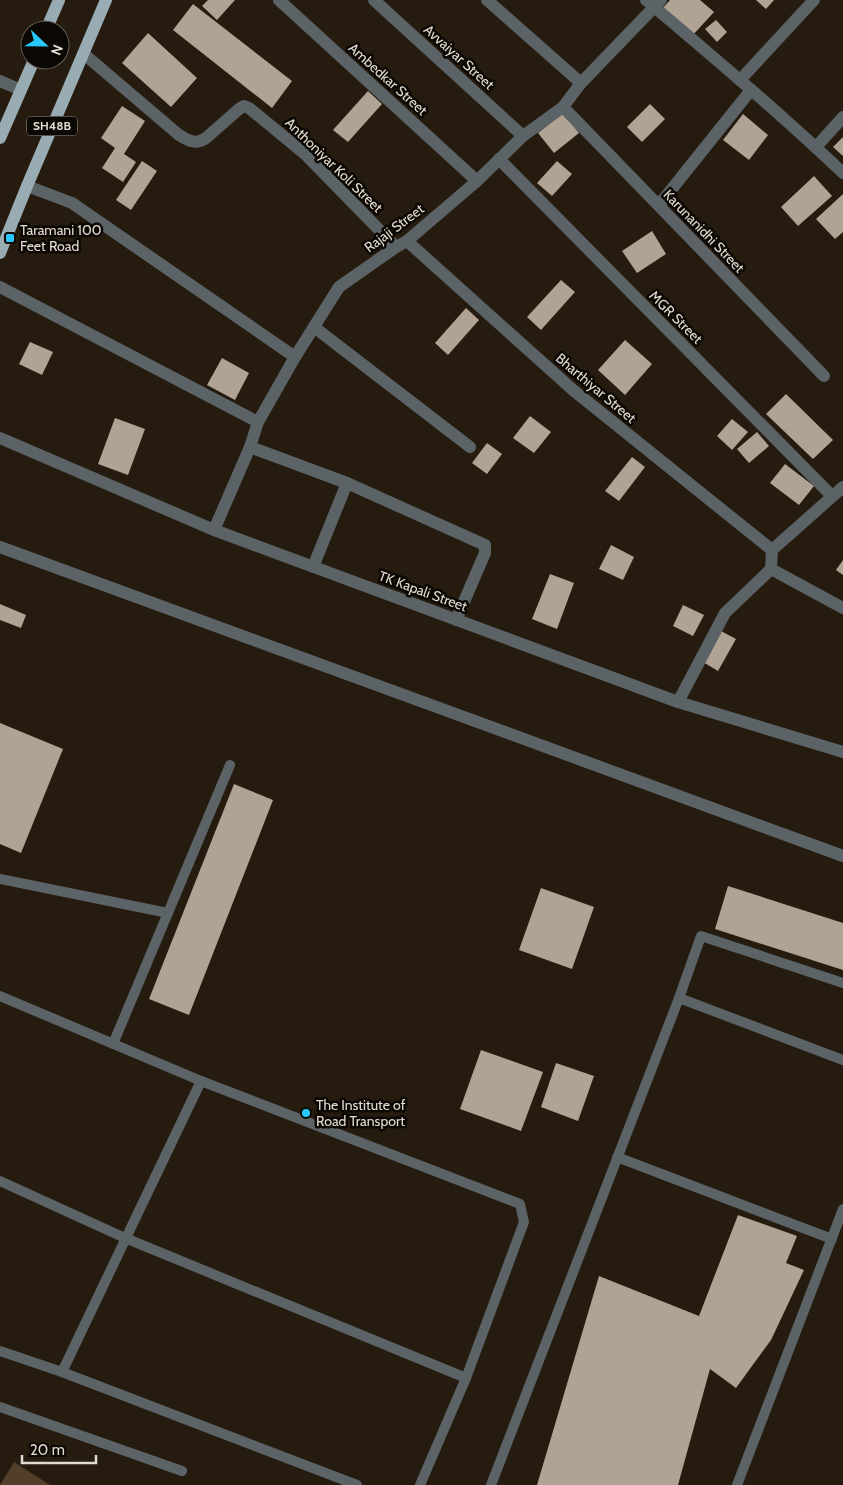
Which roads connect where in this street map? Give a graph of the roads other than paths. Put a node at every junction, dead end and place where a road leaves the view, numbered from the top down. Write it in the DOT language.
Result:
graph roads {
  1 [pos="59,0"];
  2 [pos="106,0"];
  3 [pos="279,0"];
  4 [pos="374,0"];
  5 [pos="487,0"];
  6 [pos="814,0"];
  7 [pos="654,3"];
  8 [pos="50,20"];
  9 [pos="84,54"];
  10 [pos="30,70"];
  11 [pos="740,80"];
  12 [pos="0,81"];
  13 [pos="581,83"];
  14 [pos="21,90"];
  15 [pos="751,90"];
  16 [pos="563,106"];
  17 [pos="843,118"];
  18 [pos="524,136"];
  19 [pos="0,138"];
  20 [pos="816,147"];
  21 [pos="499,159"];
  22 [pos="843,173"];
  23 [pos="477,181"];
  24 [pos="27,186"];
  25 [pos="659,205"];
  26 [pos="401,244"];
  27 [pos="0,253"];
  28 [pos="0,287"];
  29 [pos="314,327"];
  30 [pos="295,357"];
  31 [pos="824,376"];
  32 [pos="258,422"];
  33 [pos="0,438"];
  34 [pos="250,447"];
  35 [pos="470,447"];
  36 [pos="347,483"];
  37 [pos="843,487"];
  38 [pos="832,496"];
  39 [pos="214,530"];
  40 [pos="0,547"];
  41 [pos="772,550"];
  42 [pos="313,567"];
  43 [pos="771,569"];
  44 [pos="843,608"];
  45 [pos="456,620"];
  46 [pos="678,702"];
  47 [pos="843,752"];
  48 [pos="230,765"];
  49 [pos="843,856"];
  50 [pos="0,879"];
  51 [pos="168,913"];
  52 [pos="843,983"];
  53 [pos="0,996"];
  54 [pos="679,998"];
  55 [pos="113,1044"];
  56 [pos="843,1060"];
  57 [pos="201,1081"];
  58 [pos="617,1157"];
  59 [pos="0,1181"];
  60 [pos="843,1209"];
  61 [pos="125,1238"];
  62 [pos="832,1239"];
  63 [pos="0,1351"];
  64 [pos="62,1372"];
  65 [pos="466,1378"];
  66 [pos="0,1407"];
  67 [pos="182,1471"];
  68 [pos="357,1485"];
  69 [pos="420,1485"];
  70 [pos="491,1485"];
  71 [pos="737,1485"];
  1 -- 8 [label="main road"];
  2 -- 9 [label="main road, SH48B"];
  3 -- 23 [label="street, Ambedkar Street"];
  4 -- 18 [label="street, Avvaiyar Street"];
  5 -- 13 [label="street"];
  6 -- 11 [label="street"];
  7 -- 11 [label="street"];
  7 -- 13 [label="street, Rajaji Street"];
  9 -- 24 [label="main road, SH48B"];
  9 -- 26 [label="street, Anthoniyar Koli Street"];
  10 -- 14 [label="main road, SH48B"];
  11 -- 15 [label="street"];
  12 -- 14 [label="street"];
  13 -- 16 [label="street, Rajaji Street"];
  14 -- 19 [label="main road, SH48B"];
  15 -- 20 [label="street"];
  15 -- 25 [label="street"];
  16 -- 18 [label="street, Rajaji Street"];
  16 -- 25 [label="street, Karunanidhi Street"];
  17 -- 20 [label="street"];
  18 -- 21 [label="street, Rajaji Street"];
  20 -- 22 [label="street"];
  21 -- 23 [label="street, Rajaji Street"];
  21 -- 38 [label="street, MGR Street"];
  23 -- 26 [label="street, Rajaji Street"];
  24 -- 27 [label="main road, SH48B"];
  24 -- 30 [label="street"];
  25 -- 31 [label="street, Karunanidhi Street"];
  26 -- 29 [label="street, Rajaji Street"];
  26 -- 41 [label="street, Bharthiyar Street"];
  28 -- 32 [label="street"];
  29 -- 30 [label="street, Rajaji Street"];
  29 -- 35 [label="street"];
  30 -- 32 [label="street, Rajaji Street"];
  32 -- 34 [label="street, Rajaji Street"];
  33 -- 39 [label="street, TK Kapali Street"];
  34 -- 36 [label="street"];
  34 -- 39 [label="street, Rajaji Street"];
  36 -- 42 [label="street"];
  36 -- 45 [label="street"];
  37 -- 38 [label="street"];
  38 -- 41 [label="street"];
  39 -- 42 [label="street, TK Kapali Street"];
  40 -- 49 [label="street"];
  41 -- 43 [label="street"];
  42 -- 45 [label="street, TK Kapali Street"];
  43 -- 44 [label="street"];
  43 -- 46 [label="street"];
  45 -- 46 [label="street, TK Kapali Street"];
  46 -- 47 [label="street, TK Kapali Street"];
  48 -- 51 [label="lane"];
  50 -- 51 [label="lane"];
  51 -- 55 [label="lane"];
  52 -- 54 [label="lane"];
  53 -- 55 [label="lane"];
  54 -- 56 [label="lane"];
  54 -- 58 [label="lane"];
  55 -- 57 [label="lane"];
  57 -- 61 [label="lane"];
  57 -- 65 [label="lane"];
  58 -- 62 [label="lane"];
  58 -- 70 [label="lane"];
  59 -- 61 [label="lane"];
  60 -- 62 [label="lane"];
  61 -- 64 [label="lane"];
  61 -- 65 [label="lane"];
  62 -- 71 [label="lane"];
  63 -- 64 [label="lane"];
  64 -- 68 [label="lane"];
  65 -- 69 [label="lane"];
  66 -- 67 [label="lane"];
}
